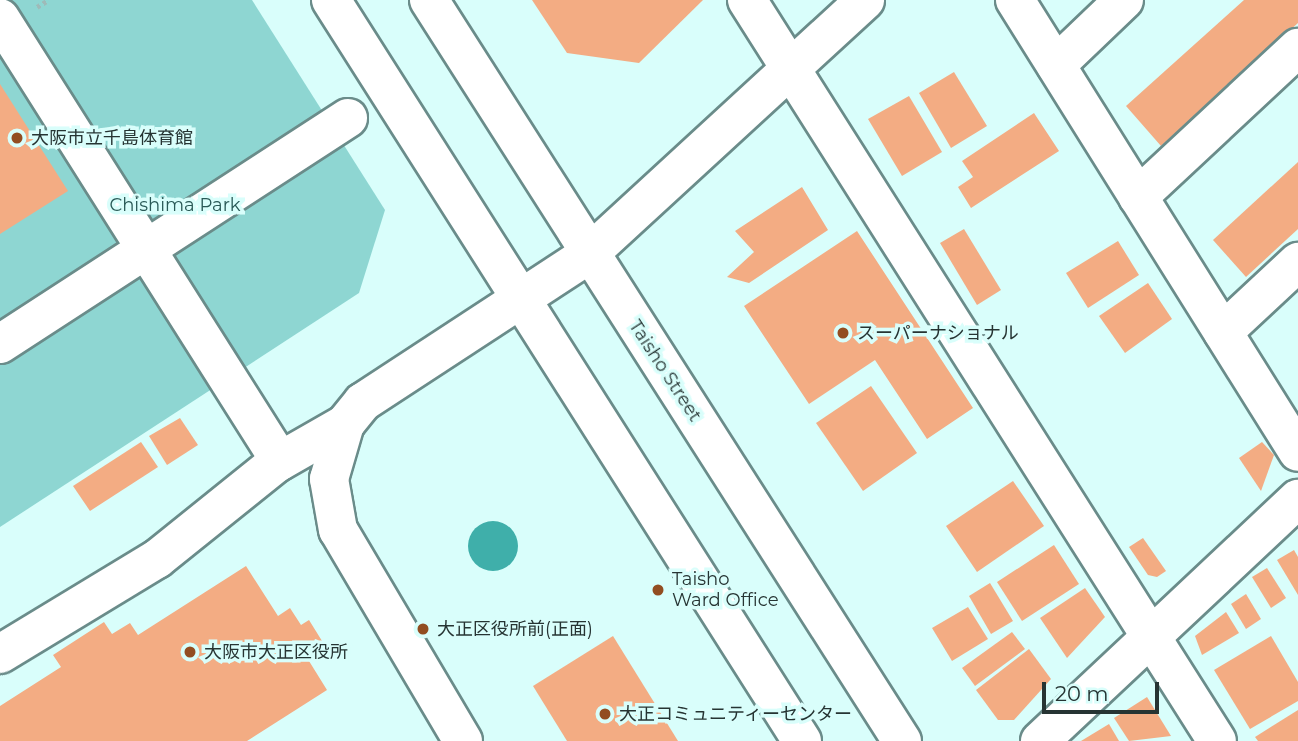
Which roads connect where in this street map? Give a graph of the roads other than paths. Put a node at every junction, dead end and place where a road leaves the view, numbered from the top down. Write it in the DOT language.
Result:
graph roads {
  1 [pos="331,0"];
  2 [pos="429,0"];
  3 [pos="747,0"];
  4 [pos="865,0"];
  5 [pos="1015,0"];
  6 [pos="1124,0"];
  7 [pos="0,18"];
  8 [pos="1298,48"];
  9 [pos="1056,65"];
  10 [pos="790,67"];
  11 [pos="348,118"];
  12 [pos="1138,197"];
  13 [pos="142,251"];
  14 [pos="589,254"];
  15 [pos="1298,262"];
  16 [pos="519,295"];
  17 [pos="1223,332"];
  18 [pos="0,344"];
  19 [pos="345,424"];
  20 [pos="1298,453"];
  21 [pos="280,461"];
  22 [pos="1298,499"];
  23 [pos="1152,638"];
  24 [pos="0,654"];
  25 [pos="463,741"];
  26 [pos="802,741"];
  27 [pos="902,741"];
  28 [pos="1040,741"];
  29 [pos="1217,741"];
  1 -- 16 [label="street"];
  2 -- 14 [label="street, Taisho Street"];
  3 -- 10 [label="street"];
  4 -- 10 [label="street"];
  5 -- 9 [label="street"];
  6 -- 9 [label="street"];
  7 -- 13 [label="street"];
  8 -- 12 [label="street"];
  9 -- 12 [label="street"];
  10 -- 14 [label="street"];
  10 -- 23 [label="street"];
  11 -- 13 [label="street"];
  12 -- 17 [label="street"];
  13 -- 18 [label="street"];
  13 -- 21 [label="street"];
  14 -- 16 [label="street"];
  14 -- 27 [label="street, Taisho Street"];
  15 -- 17 [label="street"];
  16 -- 19 [label="street"];
  16 -- 26 [label="street"];
  17 -- 20 [label="street"];
  19 -- 21 [label="street"];
  19 -- 25 [label="street"];
  21 -- 24 [label="street"];
  22 -- 23 [label="street"];
  23 -- 28 [label="street"];
  23 -- 29 [label="street"];
}
